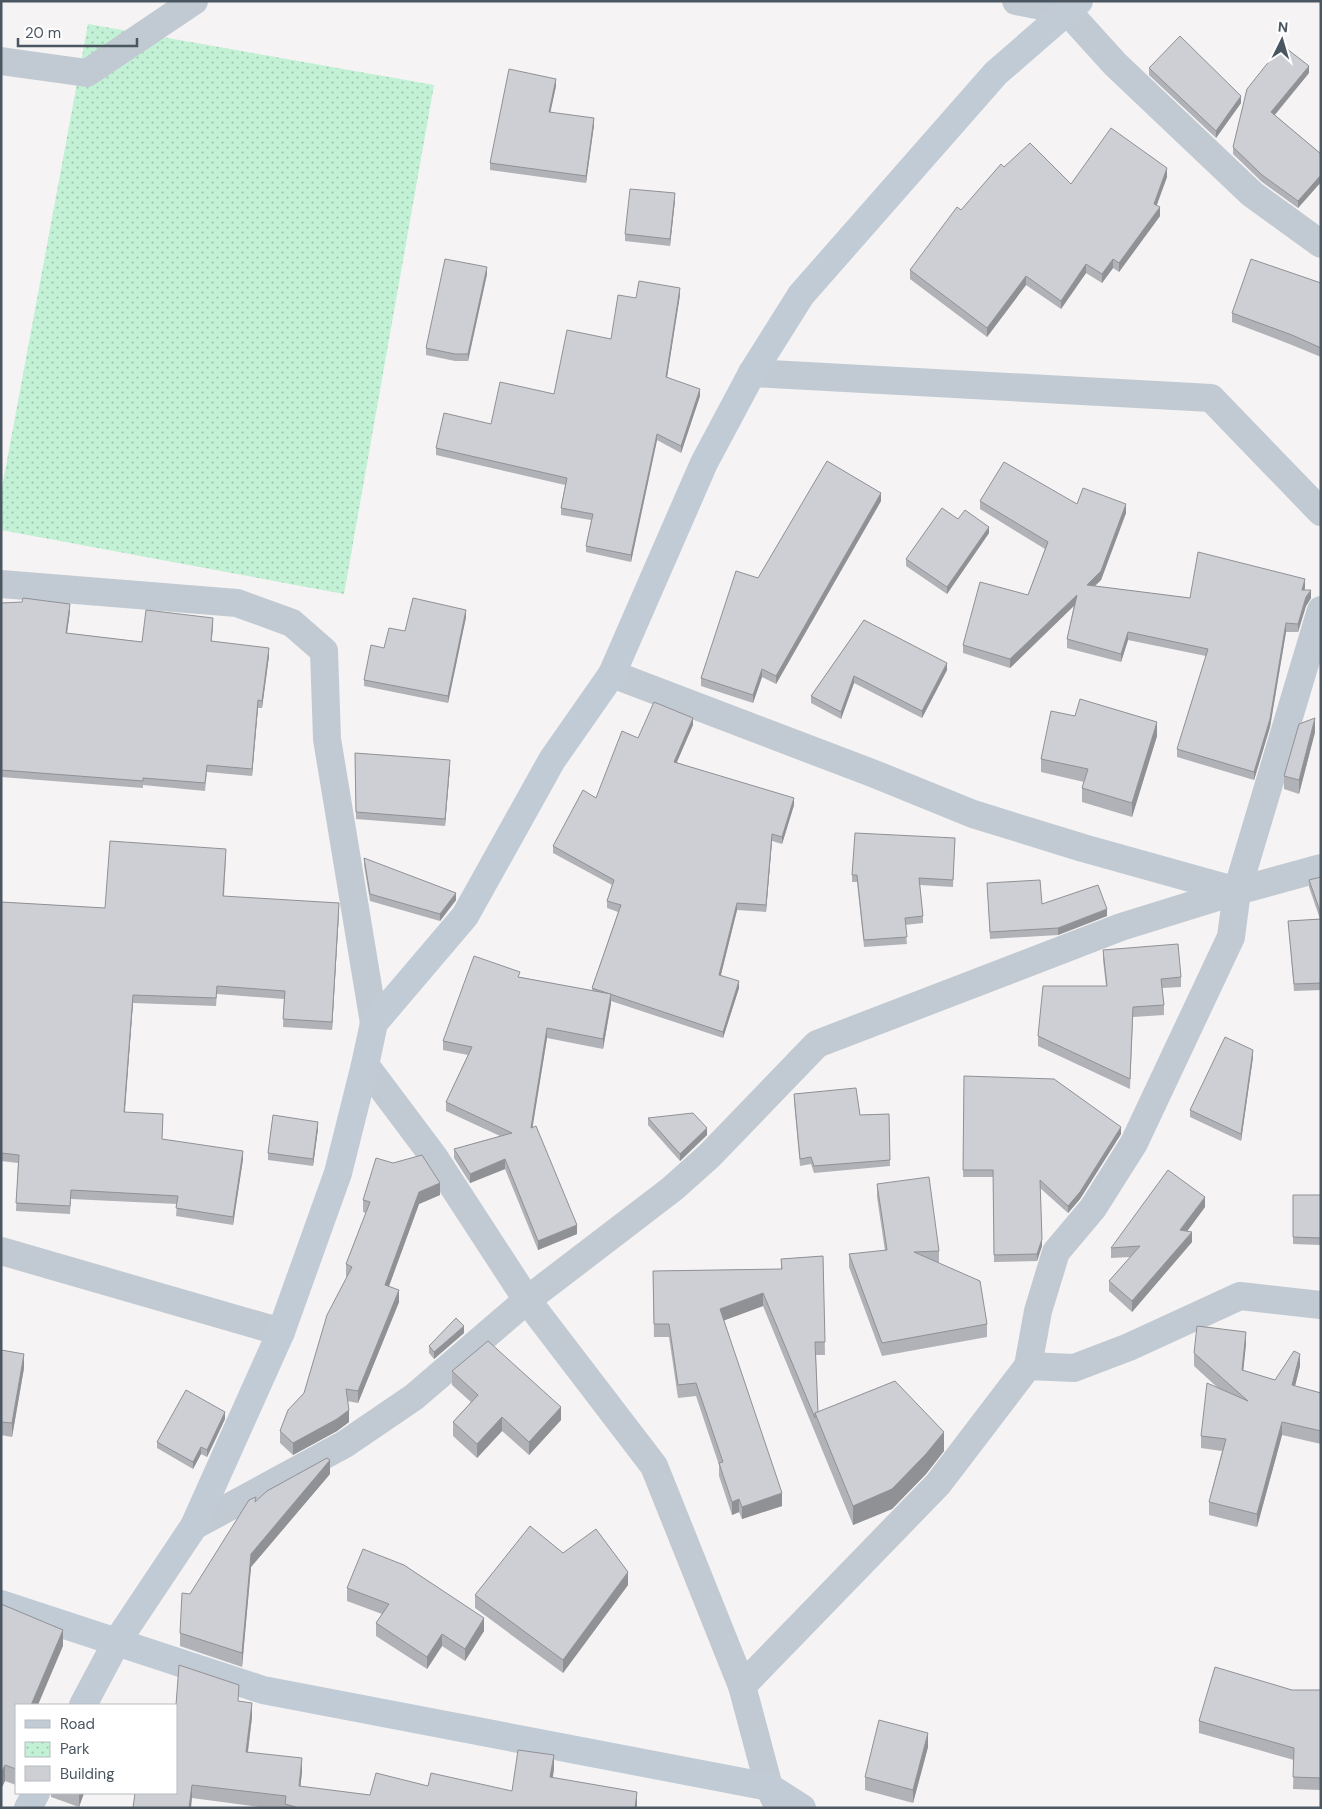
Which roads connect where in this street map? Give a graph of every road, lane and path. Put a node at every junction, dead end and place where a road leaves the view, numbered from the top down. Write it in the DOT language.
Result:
graph roads {
  1 [pos="194,1"];
  2 [pos="1016,1"];
  3 [pos="1073,6"];
  4 [pos="1,60"];
  5 [pos="1321,244"];
  6 [pos="752,373"];
  7 [pos="1321,512"];
  8 [pos="1,584"];
  9 [pos="1321,610"];
  10 [pos="612,674"];
  11 [pos="1321,868"];
  12 [pos="1237,892"];
  13 [pos="374,1023"];
  14 [pos="365,1066"];
  15 [pos="1,1250"];
  16 [pos="527,1300"];
  17 [pos="1321,1305"];
  18 [pos="281,1332"];
  19 [pos="1028,1366"];
  20 [pos="194,1526"];
  21 [pos="1,1604"];
  22 [pos="116,1643"];
  23 [pos="742,1686"];
  24 [pos="84,1704"];
  25 [pos="35,1794"];
  26 [pos="774,1797"];
  27 [pos="28,1808"];
  28 [pos="802,1808"];
  1 -- 4 [label="street"];
  2 -- 3 [label="street"];
  3 -- 5 [label="street"];
  3 -- 6 [label="street"];
  6 -- 7 [label="street"];
  6 -- 10 [label="street"];
  8 -- 13 [label="street"];
  9 -- 12 [label="street"];
  10 -- 12 [label="street"];
  10 -- 13 [label="street"];
  11 -- 12 [label="street"];
  12 -- 16 [label="street"];
  12 -- 19 [label="street"];
  13 -- 14 [label="street"];
  14 -- 16 [label="street"];
  14 -- 18 [label="street"];
  15 -- 18 [label="street"];
  16 -- 20 [label="street"];
  16 -- 23 [label="street"];
  17 -- 19 [label="street"];
  18 -- 20 [label="street"];
  19 -- 23 [label="street"];
  20 -- 22 [label="street"];
  21 -- 22 [label="street"];
  22 -- 24 [label="street"];
  22 -- 26 [label="street"];
  23 -- 26 [label="street"];
  25 -- 27 [label="street"];
  26 -- 28 [label="street"];
}
